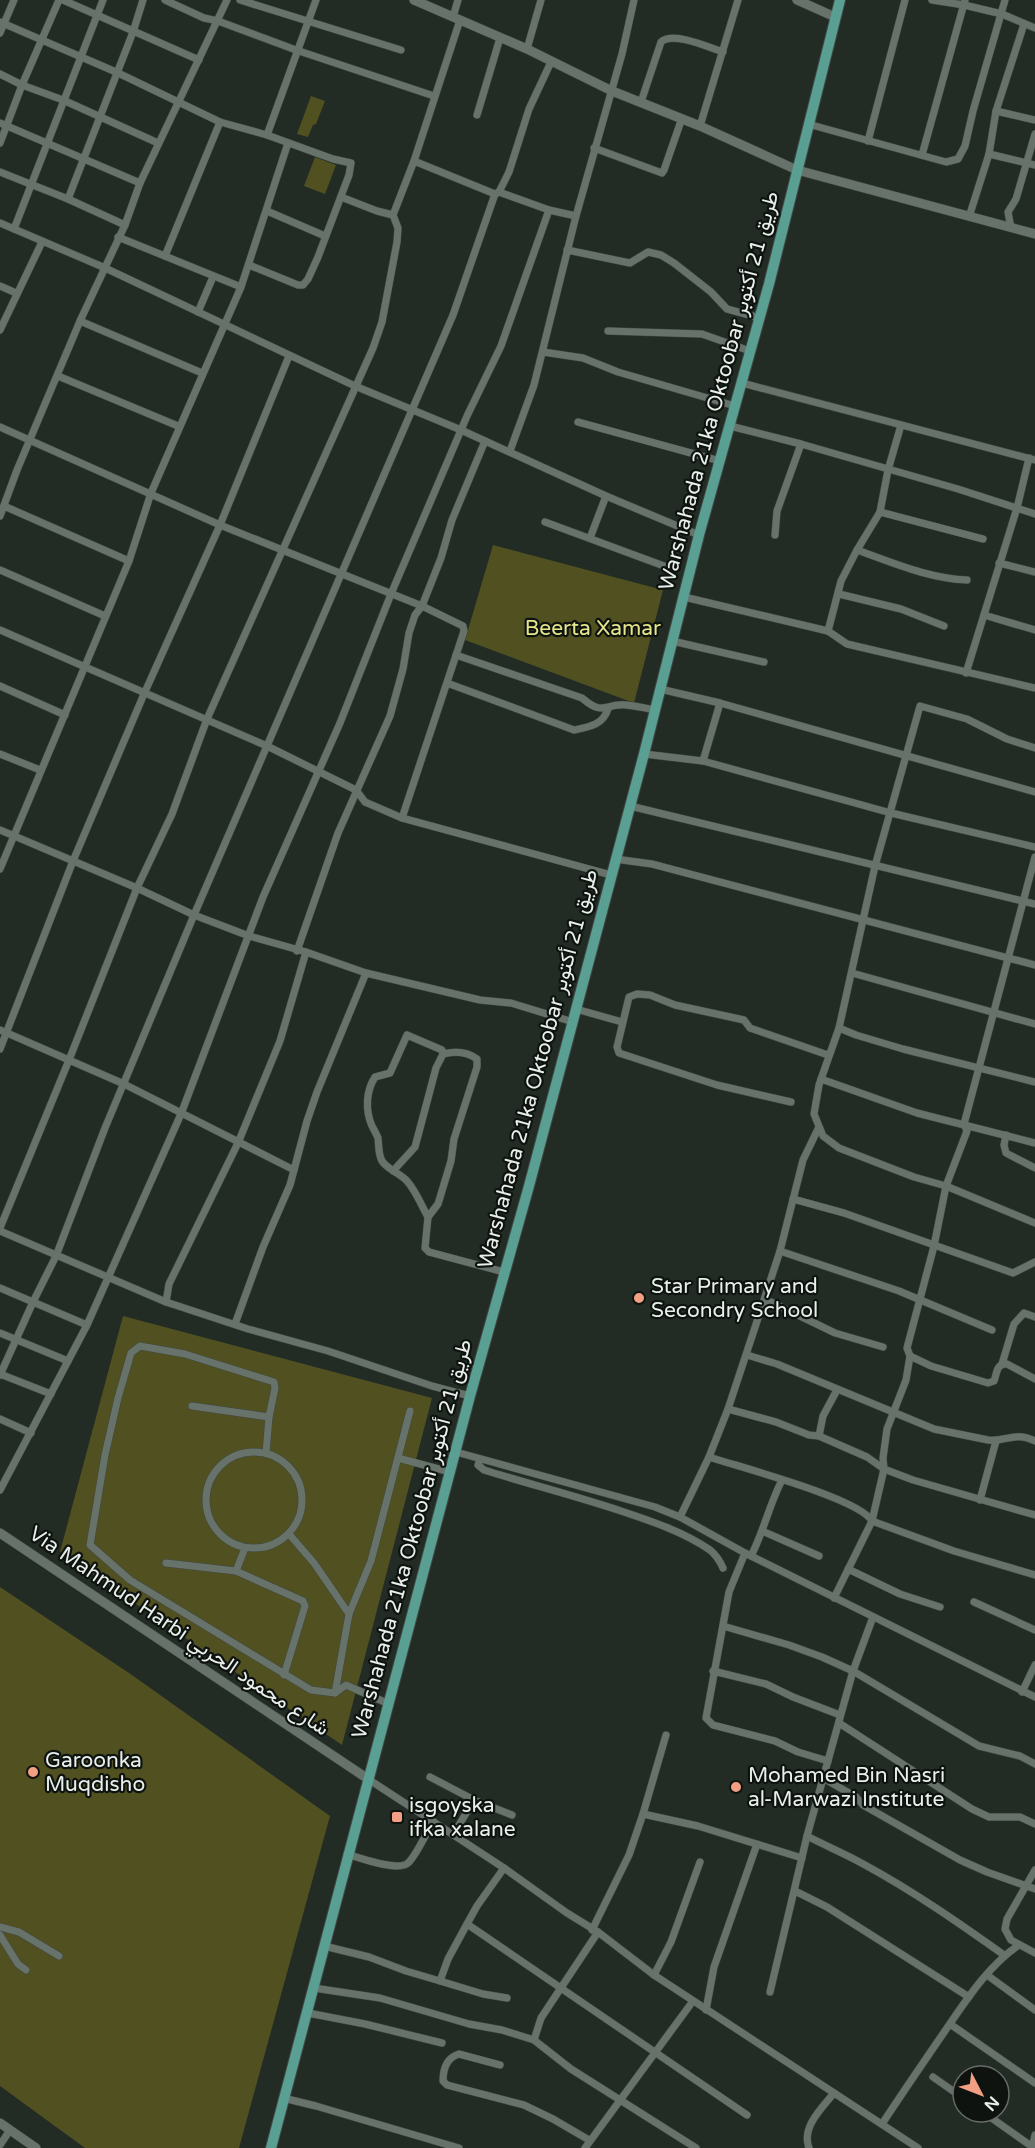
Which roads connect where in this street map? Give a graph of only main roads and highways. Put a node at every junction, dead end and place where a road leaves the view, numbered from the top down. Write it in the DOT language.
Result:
graph roads {
  1 [pos="840,0"];
  2 [pos="271,2148"];
  1 -- 2 [label="main road, Warshahada 21ka Oktoobar طريق 21 أكتوبر"];
}
